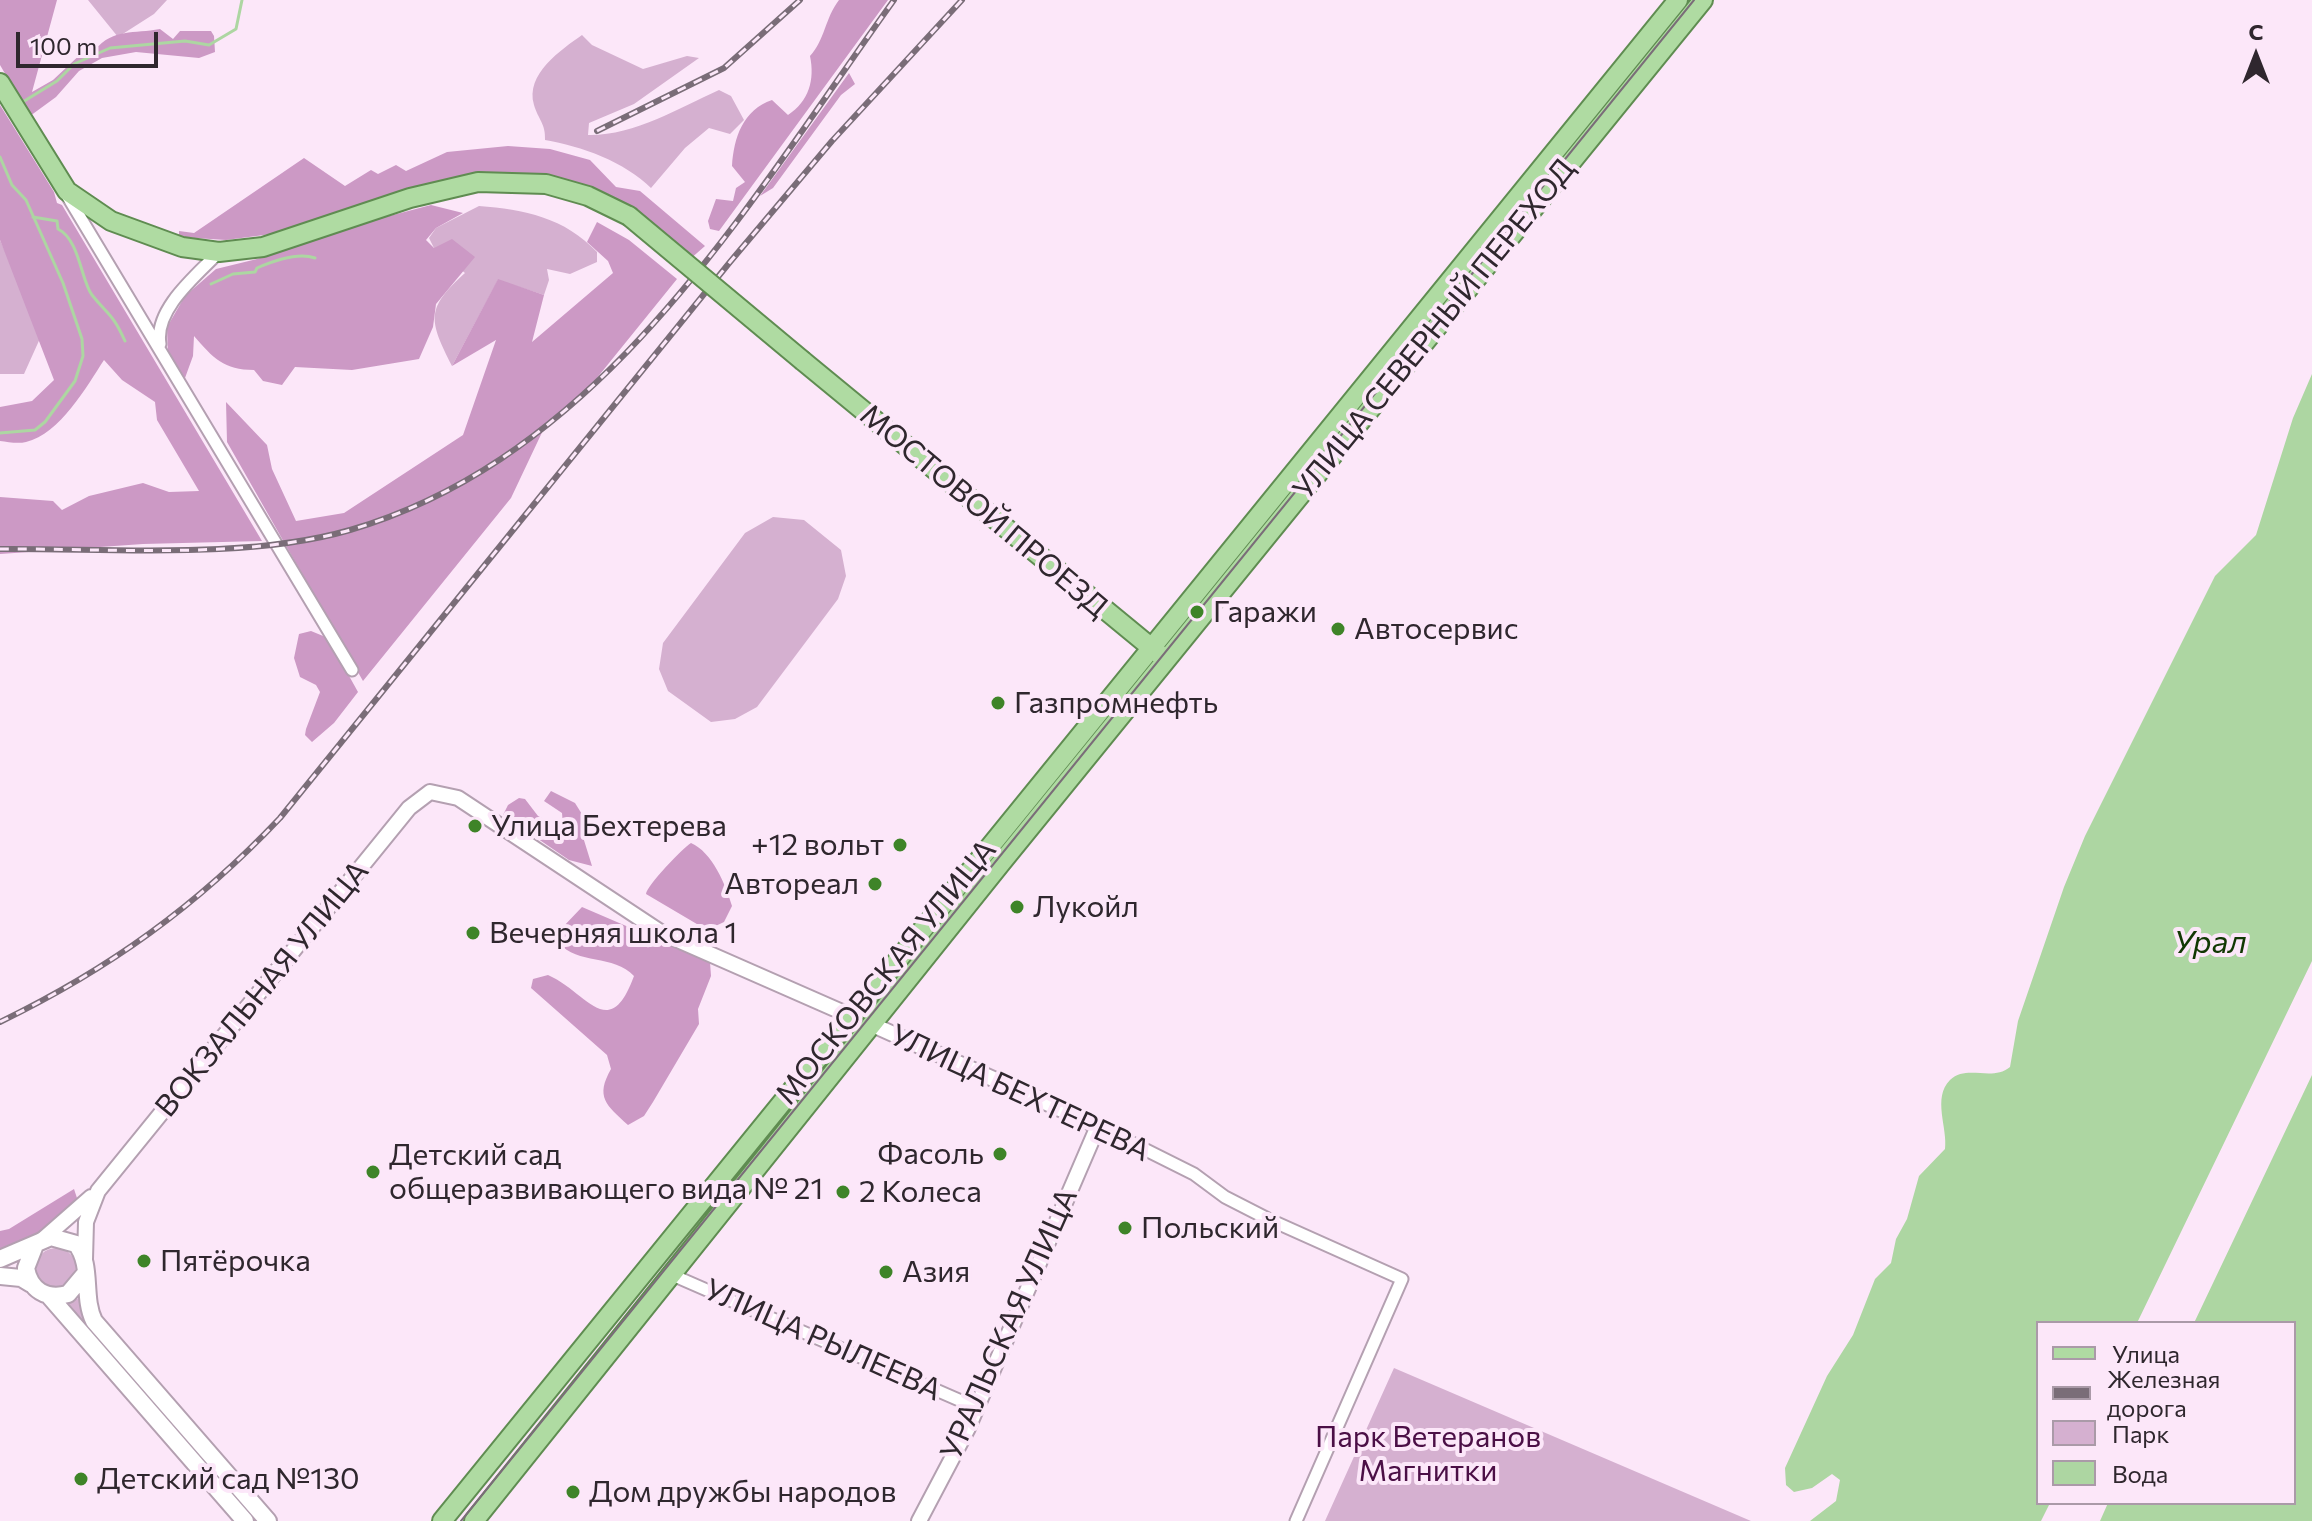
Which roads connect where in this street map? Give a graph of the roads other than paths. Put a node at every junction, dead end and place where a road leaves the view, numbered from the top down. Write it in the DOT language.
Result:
graph roads {
  1 [pos="1678,0"];
  2 [pos="1703,0"];
  3 [pos="2,87"];
  4 [pos="59,182"];
  5 [pos="219,252"];
  6 [pos="162,353"];
  7 [pos="1149,647"];
  8 [pos="1166,660"];
  9 [pos="352,670"];
  10 [pos="430,792"];
  11 [pos="851,1016"];
  12 [pos="873,1025"];
  13 [pos="1098,1126"];
  14 [pos="98,1191"];
  15 [pos="39,1242"];
  16 [pos="0,1259"];
  17 [pos="85,1266"];
  18 [pos="670,1274"];
  19 [pos="0,1276"];
  20 [pos="31,1284"];
  21 [pos="50,1297"];
  22 [pos="975,1407"];
  23 [pos="245,1521"];
  24 [pos="268,1521"];
  25 [pos="442,1521"];
  26 [pos="474,1521"];
  27 [pos="919,1521"];
  28 [pos="1296,1521"];
  1 -- 7 [label="main road, УЛИЦА СЕВЕРНЫЙ ПЕРЕХОД"];
  2 -- 8 [label="main road, УЛИЦА СЕВЕРНЫЙ ПЕРЕХОД"];
  3 -- 4 [label="main road, МОСТОВОЙ ПРОЕЗД"];
  4 -- 5 [label="main road, МОСТОВОЙ ПРОЕЗД"];
  4 -- 6 [label="street"];
  5 -- 6 [label="street"];
  5 -- 7 [label="main road, МОСТОВОЙ ПРОЕЗД, bridge"];
  6 -- 9 [label="street"];
  7 -- 8 [label="main road, МОСТОВОЙ ПРОЕЗД"];
  7 -- 11 [label="main road, МОСКОВСКАЯ УЛИЦА"];
  8 -- 12 [label="main road, МОСКОВСКАЯ УЛИЦА"];
  10 -- 11 [label="street, УЛИЦА БЕХТЕРЕВА"];
  10 -- 14 [label="street, ВОКЗАЛЬНАЯ УЛИЦА"];
  11 -- 12 [label="main road, УЛИЦА БЕХТЕРЕВА"];
  11 -- 25 [label="main road, МОСКОВСКАЯ УЛИЦА"];
  12 -- 13 [label="street, УЛИЦА БЕХТЕРЕВА"];
  12 -- 18 [label="main road, МОСКОВСКАЯ УЛИЦА"];
  13 -- 22 [label="street, УРАЛЬСКАЯ УЛИЦА"];
  13 -- 28 [label="street, УЛИЦА БЕХТЕРЕВА"];
  14 -- 15 [label="street, ВОКЗАЛЬНАЯ УЛИЦА"];
  14 -- 17 [label="street, ВОКЗАЛЬНАЯ УЛИЦА"];
  15 -- 16 [label="main road, ВОКЗАЛЬНАЯ УЛИЦА"];
  15 -- 17 [label="main road"];
  15 -- 20 [label="main road"];
  17 -- 21 [label="main road"];
  17 -- 24 [label="main road"];
  18 -- 22 [label="street, УЛИЦА РЫЛЕЕВА"];
  18 -- 26 [label="main road, МОСКОВСКАЯ УЛИЦА"];
  19 -- 20 [label="main road"];
  20 -- 21 [label="main road"];
  21 -- 23 [label="main road"];
  22 -- 27 [label="street, УРАЛЬСКАЯ УЛИЦА"];
}
